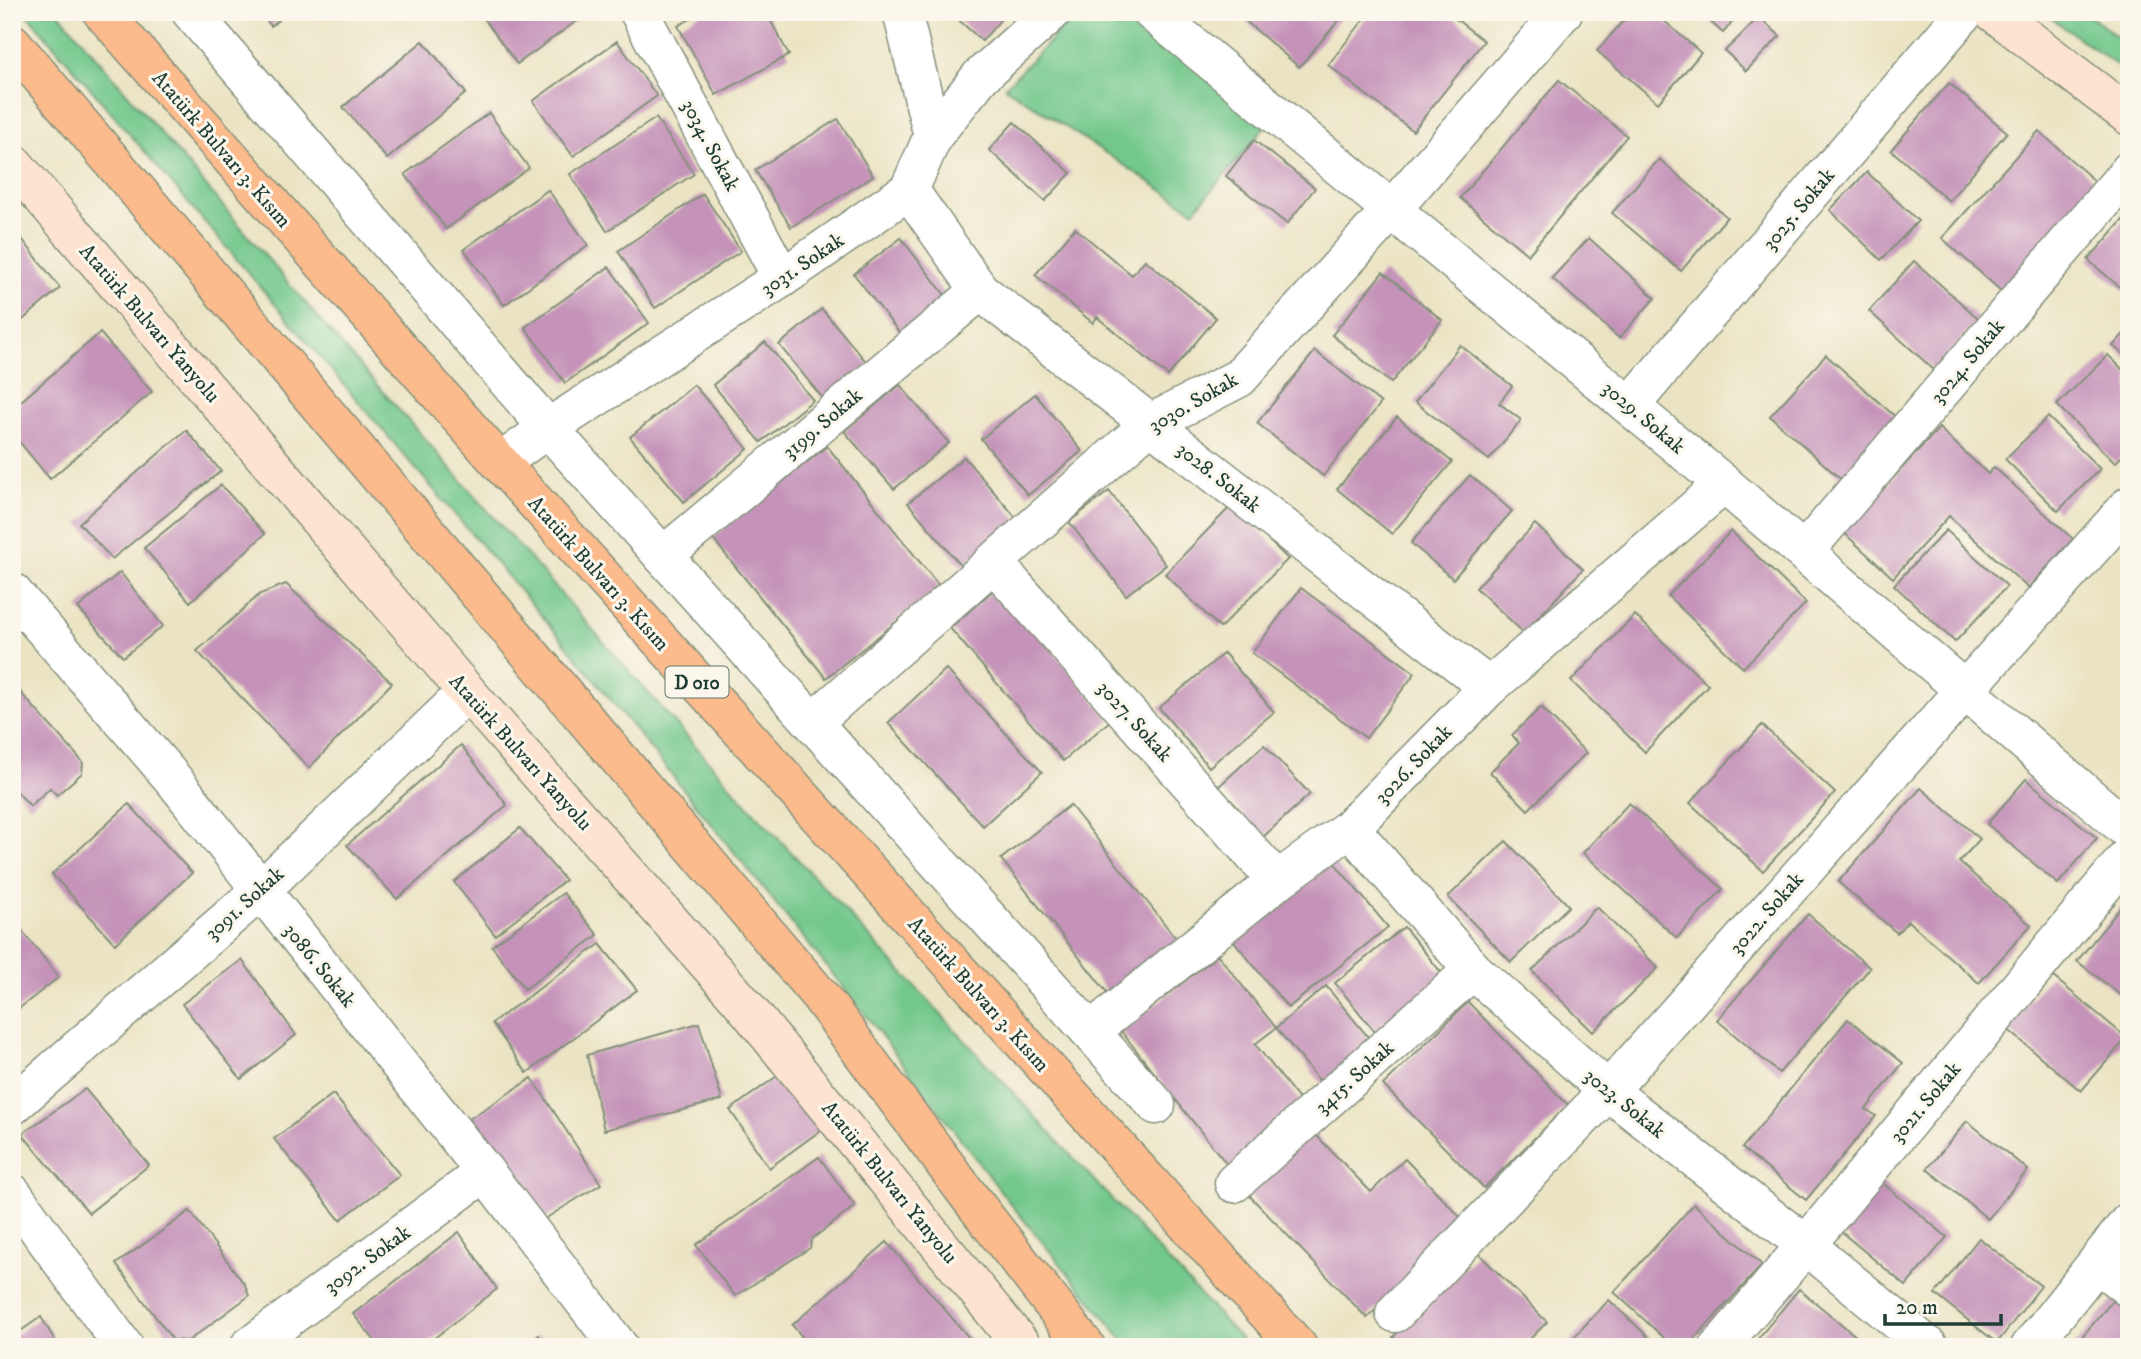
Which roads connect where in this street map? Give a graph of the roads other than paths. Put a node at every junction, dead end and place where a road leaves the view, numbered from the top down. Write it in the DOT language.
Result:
graph roads {
  1 [pos="102,12"];
  2 [pos="191,12"];
  3 [pos="639,12"];
  4 [pos="902,12"];
  5 [pos="1052,12"];
  6 [pos="1152,12"];
  7 [pos="1563,12"];
  8 [pos="1965,12"];
  9 [pos="1993,12"];
  10 [pos="12,43"];
  11 [pos="2129,116"];
  12 [pos="933,136"];
  13 [pos="12,162"];
  14 [pos="2129,171"];
  15 [pos="909,190"];
  16 [pos="1392,209"];
  17 [pos="782,278"];
  18 [pos="980,291"];
  19 [pos="1630,406"];
  20 [pos="1151,423"];
  21 [pos="548,428"];
  22 [pos="500,463"];
  23 [pos="1724,484"];
  24 [pos="2129,506"];
  25 [pos="1804,552"];
  26 [pos="663,556"];
  27 [pos="993,562"];
  28 [pos="13,593"];
  29 [pos="1489,687"];
  30 [pos="1965,688"];
  31 [pos="467,692"];
  32 [pos="813,722"];
  33 [pos="1350,828"];
  34 [pos="2129,831"];
  35 [pos="2129,855"];
  36 [pos="1277,881"];
  37 [pos="260,891"];
  38 [pos="1473,970"];
  39 [pos="1091,1031"];
  40 [pos="1608,1091"];
  41 [pos="12,1105"];
  42 [pos="1156,1105"];
  43 [pos="485,1172"];
  44 [pos="1234,1183"];
  45 [pos="12,1193"];
  46 [pos="2129,1222"];
  47 [pos="1806,1245"];
  48 [pos="2097,1263"];
  49 [pos="2129,1288"];
  50 [pos="1395,1313"];
  51 [pos="124,1347"];
  52 [pos="249,1347"];
  53 [pos="619,1347"];
  54 [pos="1023,1347"];
  55 [pos="1086,1347"];
  56 [pos="1298,1347"];
  57 [pos="1719,1347"];
  58 [pos="1929,1347"];
  59 [pos="2030,1347"];
  1 -- 22 [label="highway, Atatürk Bulvarı 3. Kısım / D 010"];
  2 -- 21 [label="street"];
  3 -- 17 [label="street, 3034. Sokak"];
  4 -- 12 [label="street"];
  5 -- 12 [label="street"];
  6 -- 16 [label="street, 3029. Sokak"];
  7 -- 16 [label="street, 3030. Sokak"];
  8 -- 19 [label="street, 3025. Sokak"];
  9 -- 11 [label="main road"];
  10 -- 55 [label="highway"];
  12 -- 15 [label="street"];
  13 -- 31 [label="main road, Atatürk Bulvarı Yanyolu"];
  14 -- 25 [label="street, 3024. Sokak"];
  15 -- 17 [label="street, 3031. Sokak"];
  15 -- 18 [label="street, 3028. Sokak"];
  16 -- 19 [label="street, 3029. Sokak"];
  16 -- 20 [label="street, 3030. Sokak"];
  17 -- 21 [label="street, 3031. Sokak"];
  18 -- 20 [label="street, 3028. Sokak"];
  18 -- 26 [label="street, 3199. Sokak"];
  19 -- 23 [label="street, 3029. Sokak"];
  20 -- 27 [label="street, 3030. Sokak"];
  20 -- 29 [label="street, 3028. Sokak"];
  21 -- 22 [label="street, 3031. Sokak"];
  21 -- 26 [label="street"];
  22 -- 56 [label="highway, Atatürk Bulvarı 3. Kısım / D 010"];
  23 -- 25 [label="street, 3029. Sokak"];
  23 -- 29 [label="street, 3026. Sokak"];
  24 -- 30 [label="street, 3022. Sokak"];
  25 -- 30 [label="street, 3029. Sokak"];
  26 -- 32 [label="street"];
  27 -- 32 [label="street, 3030. Sokak"];
  27 -- 36 [label="street, 3027. Sokak"];
  28 -- 37 [label="street, 3086. Sokak"];
  29 -- 33 [label="street, 3026. Sokak"];
  30 -- 34 [label="street, 3029. Sokak"];
  30 -- 40 [label="street, 3022. Sokak"];
  31 -- 37 [label="street, 3091. Sokak"];
  31 -- 54 [label="main road, Atatürk Bulvarı Yanyolu"];
  32 -- 39 [label="street"];
  33 -- 36 [label="street, 3026. Sokak"];
  33 -- 38 [label="street, 3023. Sokak"];
  35 -- 47 [label="street, 3021. Sokak"];
  36 -- 39 [label="street, 3026. Sokak"];
  37 -- 41 [label="street, 3091. Sokak"];
  37 -- 43 [label="street, 3086. Sokak"];
  38 -- 40 [label="street, 3023. Sokak"];
  38 -- 44 [label="street, 3415. Sokak"];
  39 -- 42 [label="street"];
  40 -- 47 [label="street, 3023. Sokak"];
  40 -- 50 [label="street, 3022. Sokak"];
  43 -- 52 [label="street, 3092. Sokak"];
  43 -- 53 [label="street, 3086. Sokak"];
  45 -- 51 [label="street"];
  46 -- 48 [label="street"];
  47 -- 57 [label="street, 3021. Sokak"];
  47 -- 58 [label="street, 3023. Sokak"];
  48 -- 49 [label="street"];
  48 -- 59 [label="street"];
}
